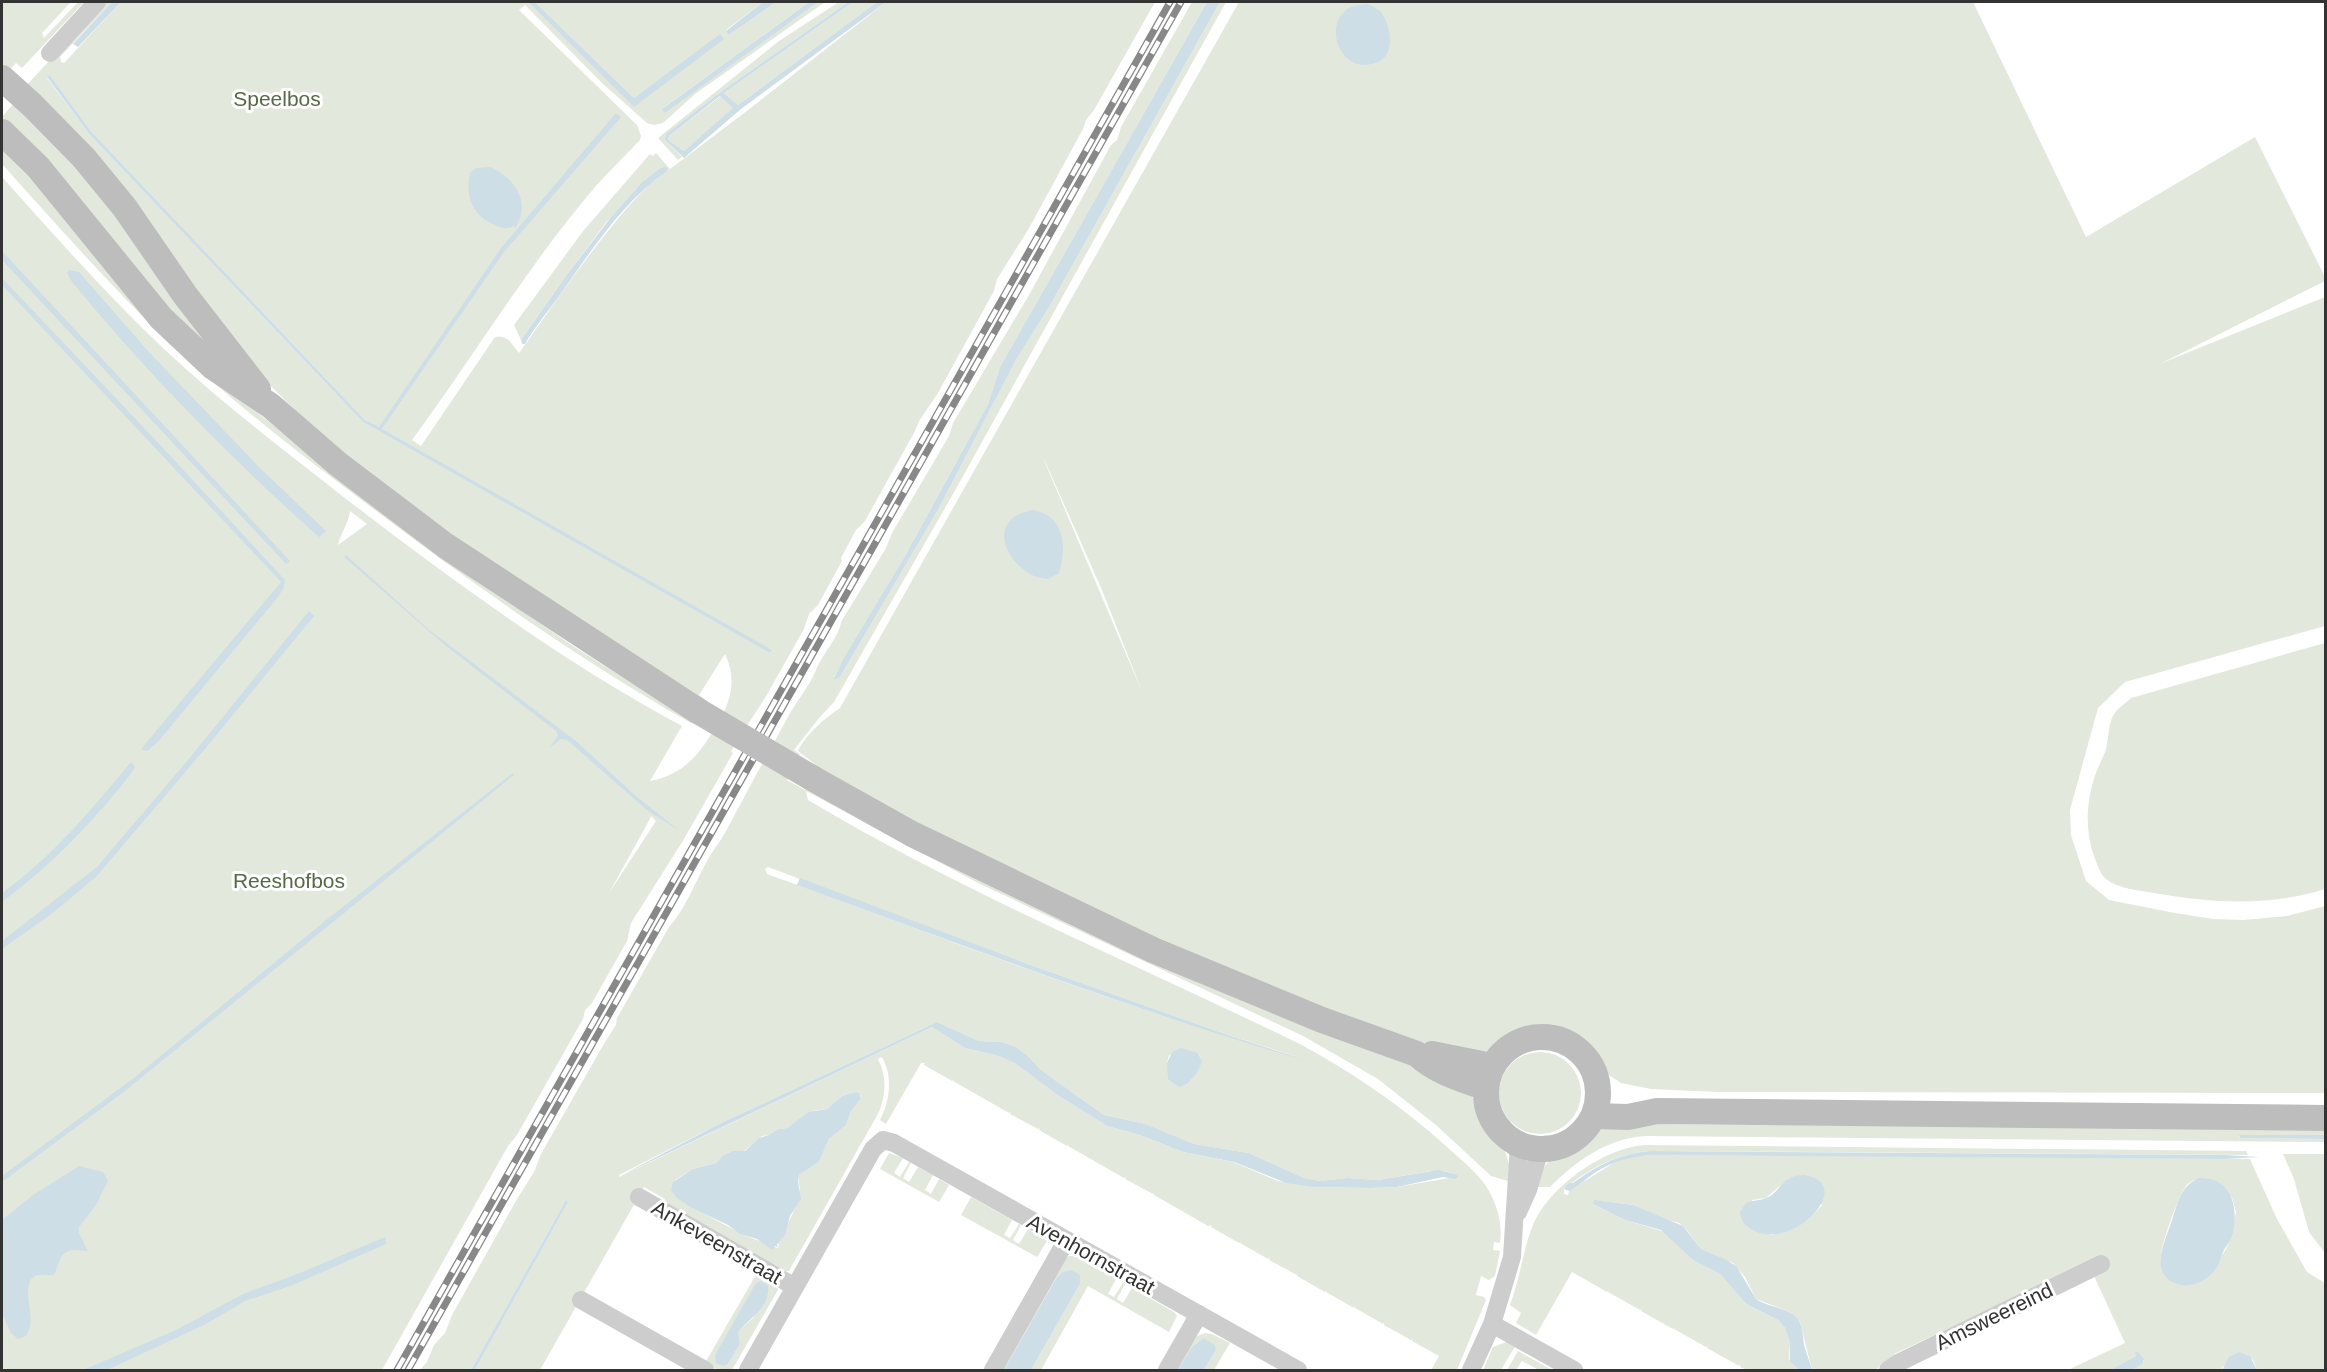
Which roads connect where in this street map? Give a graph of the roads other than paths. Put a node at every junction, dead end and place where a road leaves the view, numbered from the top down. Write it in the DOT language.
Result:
graph roads {
  1 [pos="97,2"];
  2 [pos="50,53"];
  3 [pos="2,78"];
  4 [pos="2,132"];
  5 [pos="271,406"];
  6 [pos="1489,1077"];
  7 [pos="1595,1105"];
  8 [pos="2325,1118"];
  9 [pos="883,1140"];
  10 [pos="1529,1147"];
  11 [pos="639,1197"];
  12 [pos="1066,1241"];
  13 [pos="2101,1264"];
  14 [pos="795,1287"];
  15 [pos="581,1300"];
  16 [pos="1199,1314"];
  17 [pos="1492,1324"];
  18 [pos="705,1371"];
  19 [pos="748,1371"];
  20 [pos="993,1371"];
  21 [pos="1167,1371"];
  22 [pos="1298,1371"];
  23 [pos="1471,1371"];
  24 [pos="1574,1371"];
  25 [pos="1888,1371"];
  1 -- 2 [label="street"];
  3 -- 5 [label="main road"];
  4 -- 5 [label="main road"];
  5 -- 6 [label="main road, bridge"];
  6 -- 7 [label="main road"];
  6 -- 10 [label="main road"];
  7 -- 8 [label="main road"];
  7 -- 10 [label="main road"];
  9 -- 12 [label="street, Avenhornstraat"];
  9 -- 14 [label="street, Ankeveenstraat"];
  10 -- 17 [label="street"];
  11 -- 14 [label="street, Ankeveenstraat"];
  12 -- 16 [label="street, Avenhornstraat"];
  12 -- 20 [label="street"];
  13 -- 25 [label="street, Amsweereind"];
  14 -- 19 [label="street, Ankeveenstraat"];
  15 -- 18 [label="street"];
  16 -- 21 [label="street"];
  16 -- 22 [label="street, Avenhornstraat"];
  17 -- 23 [label="street"];
  17 -- 24 [label="street"];
}
